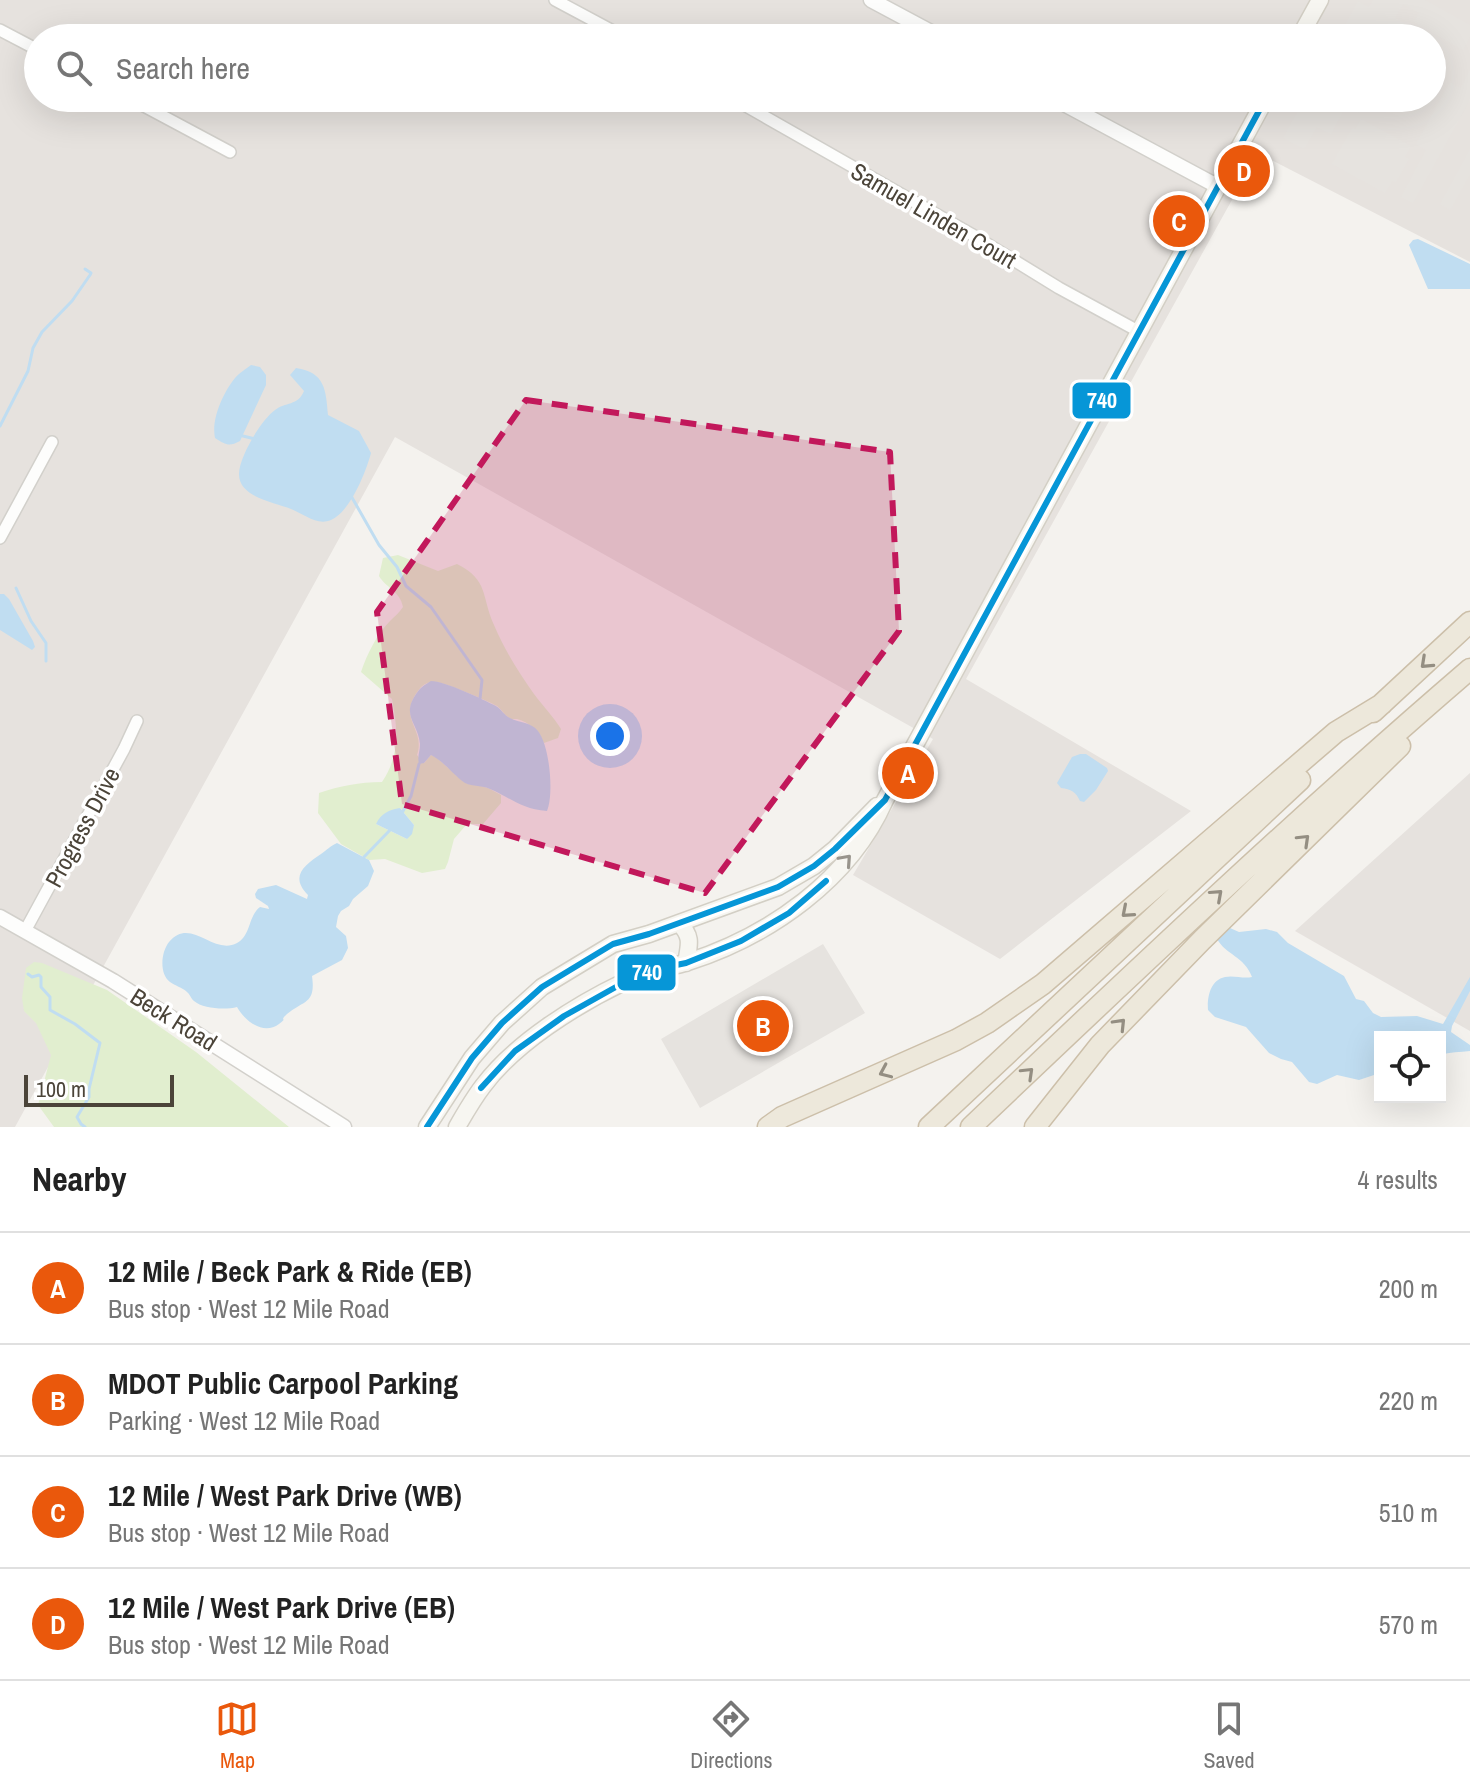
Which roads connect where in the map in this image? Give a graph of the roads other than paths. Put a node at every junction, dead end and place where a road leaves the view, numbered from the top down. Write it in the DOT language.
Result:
graph roads {
  1 [pos="555,0"];
  2 [pos="871,0"];
  3 [pos="1320,0"];
  4 [pos="600,24"];
  5 [pos="916,24"];
  6 [pos="1307,24"];
  7 [pos="0,30"];
  8 [pos="24,43"];
  9 [pos="155,112"];
  10 [pos="757,112"];
  11 [pos="1079,112"];
  12 [pos="1258,112"];
  13 [pos="230,152"];
  14 [pos="1217,186"];
  15 [pos="1138,331"];
  16 [pos="52,442"];
  17 [pos="0,538"];
  18 [pos="1470,622"];
  19 [pos="1470,669"];
  20 [pos="1470,677"];
  21 [pos="1382,704"];
  22 [pos="137,721"];
  23 [pos="885,800"];
  24 [pos="778,887"];
  25 [pos="789,913"];
  26 [pos="0,917"];
  27 [pos="679,923"];
  28 [pos="25,931"];
  29 [pos="686,963"];
  30 [pos="344,1127"];
  31 [pos="427,1127"];
  32 [pos="457,1127"];
  33 [pos="768,1127"];
  34 [pos="929,1127"];
  35 [pos="971,1127"];
  36 [pos="1035,1127"];
  1 -- 4 [label="street"];
  2 -- 5 [label="street"];
  3 -- 6 [label="main road"];
  7 -- 8 [label="street"];
  9 -- 13 [label="street"];
  10 -- 15 [label="street, Samuel Linden Court"];
  11 -- 14 [label="street"];
  12 -- 14 [label="main road"];
  14 -- 15 [label="main road"];
  15 -- 23 [label="main road"];
  16 -- 17 [label="street"];
  18 -- 21 [label="highway, one-way"];
  35 -- 19 [label="highway, one-way"];
  36 -- 20 [label="highway, one-way"];
  21 -- 33 [label="highway, one-way"];
  21 -- 34 [label="highway"];
  22 -- 28 [label="street, Progress Drive"];
  23 -- 24 [label="main road"];
  25 -- 23 [label="main road, one-way"];
  24 -- 25 [label="main road"];
  24 -- 27 [label="main road"];
  25 -- 29 [label="main road"];
  26 -- 28 [label="street, Beck Road"];
  27 -- 29 [label="main road"];
  27 -- 31 [label="main road"];
  28 -- 30 [label="street, Beck Road"];
  29 -- 32 [label="main road"];
}
